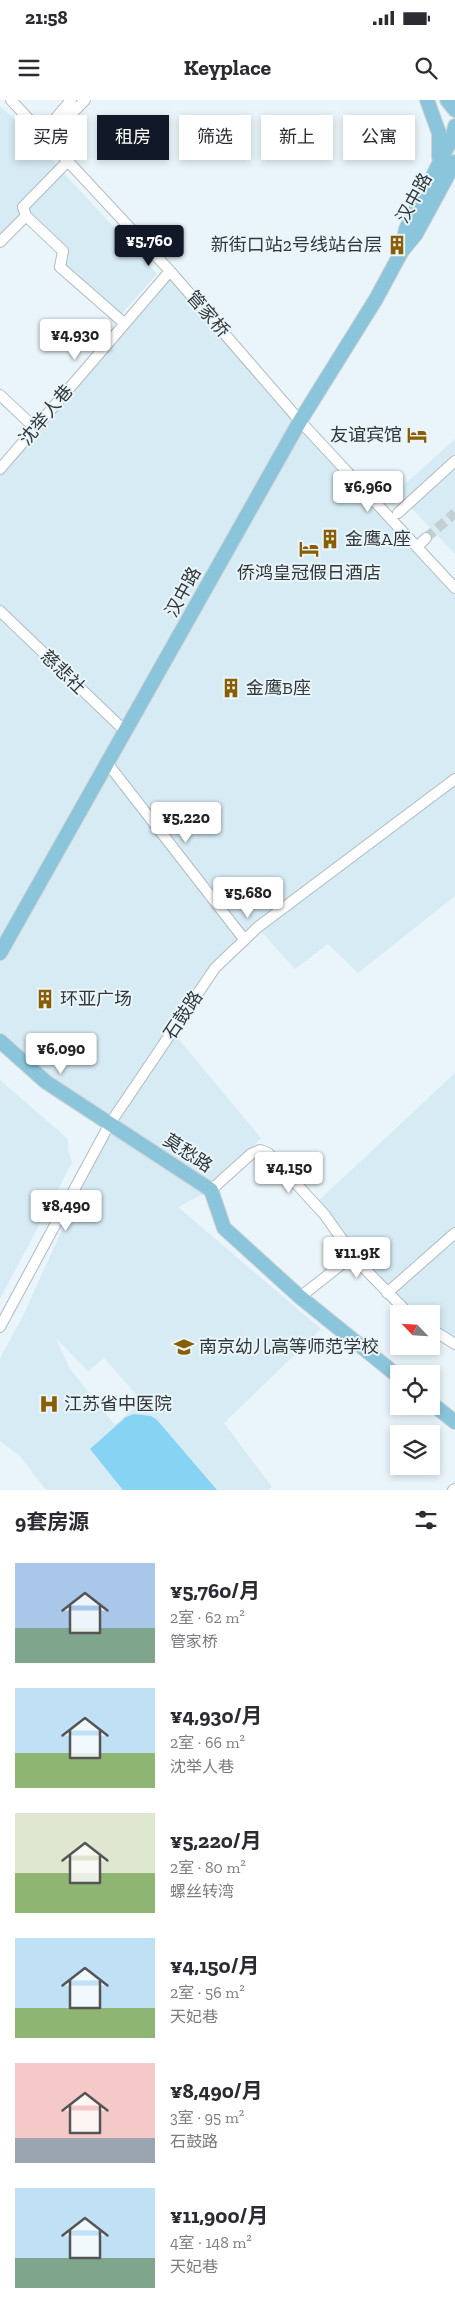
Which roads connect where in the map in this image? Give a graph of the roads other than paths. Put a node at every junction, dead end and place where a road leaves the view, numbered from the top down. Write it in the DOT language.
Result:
graph roads {
  1 [pos="12,100"];
  2 [pos="71,100"];
  3 [pos="85,100"];
  4 [pos="427,100"];
  5 [pos="448,100"];
  6 [pos="455,110"];
  7 [pos="25,115"];
  8 [pos="58,115"];
  9 [pos="72,115"];
  10 [pos="455,126"];
  11 [pos="67,162"];
  12 [pos="455,162"];
  13 [pos="446,173"];
  14 [pos="26,216"];
  15 [pos="0,241"];
  16 [pos="170,271"];
  17 [pos="124,323"];
  18 [pos="0,395"];
  19 [pos="300,420"];
  20 [pos="35,428"];
  21 [pos="455,461"];
  22 [pos="0,469"];
  23 [pos="398,513"];
  24 [pos="426,538"];
  25 [pos="416,547"];
  26 [pos="455,588"];
  27 [pos="0,612"];
  28 [pos="126,732"];
  29 [pos="108,764"];
  30 [pos="455,779"];
  31 [pos="244,938"];
  32 [pos="0,953"];
  33 [pos="0,1041"];
  34 [pos="109,1125"];
  35 [pos="211,1190"];
  36 [pos="455,1233"];
  37 [pos="359,1263"];
  38 [pos="387,1293"];
  39 [pos="300,1297"];
  40 [pos="400,1305"];
  41 [pos="0,1327"];
  42 [pos="440,1335"];
  43 [pos="455,1344"];
  44 [pos="390,1370"];
  45 [pos="440,1410"];
  46 [pos="455,1422"];
  1 -- 7 [label="street, 管家桥"];
  2 -- 8 [label="street"];
  3 -- 9 [label="street"];
  4 -- 13 [label="main road"];
  5 -- 6 [label="main road"];
  10 -- 13 [label="main road, 汉中路"];
  11 -- 14 [label="street"];
  11 -- 16 [label="street, 管家桥"];
  12 -- 13 [label="main road, 汉中路"];
  13 -- 19 [label="main road, 汉中路"];
  14 -- 15 [label="street"];
  14 -- 17 [label="street"];
  16 -- 17 [label="street, 沈举人巷"];
  16 -- 19 [label="street, 管家桥"];
  17 -- 20 [label="street, 沈举人巷"];
  18 -- 20 [label="street"];
  19 -- 25 [label="street, 管家桥"];
  19 -- 28 [label="main road, 汉中路"];
  20 -- 22 [label="street, 沈举人巷"];
  21 -- 23 [label="street"];
  24 -- 25 [label="street"];
  25 -- 26 [label="street, 管家桥"];
  27 -- 28 [label="street, 慈悲社"];
  28 -- 29 [label="main road, 汉中路"];
  29 -- 31 [label="street"];
  29 -- 32 [label="main road, 汉中路"];
  30 -- 31 [label="street, 石鼓路"];
  31 -- 34 [label="street, 石鼓路"];
  33 -- 34 [label="main road, 莫愁路"];
  34 -- 35 [label="main road, 莫愁路"];
  34 -- 41 [label="street, 石鼓路"];
  35 -- 37 [label="street"];
  35 -- 39 [label="main road, 莫愁路"];
  36 -- 38 [label="street"];
  37 -- 38 [label="street"];
  37 -- 39 [label="street"];
  38 -- 40 [label="street"];
  39 -- 44 [label="main road, 莫愁路"];
  42 -- 43 [label="street"];
  45 -- 46 [label="main road"];
}
